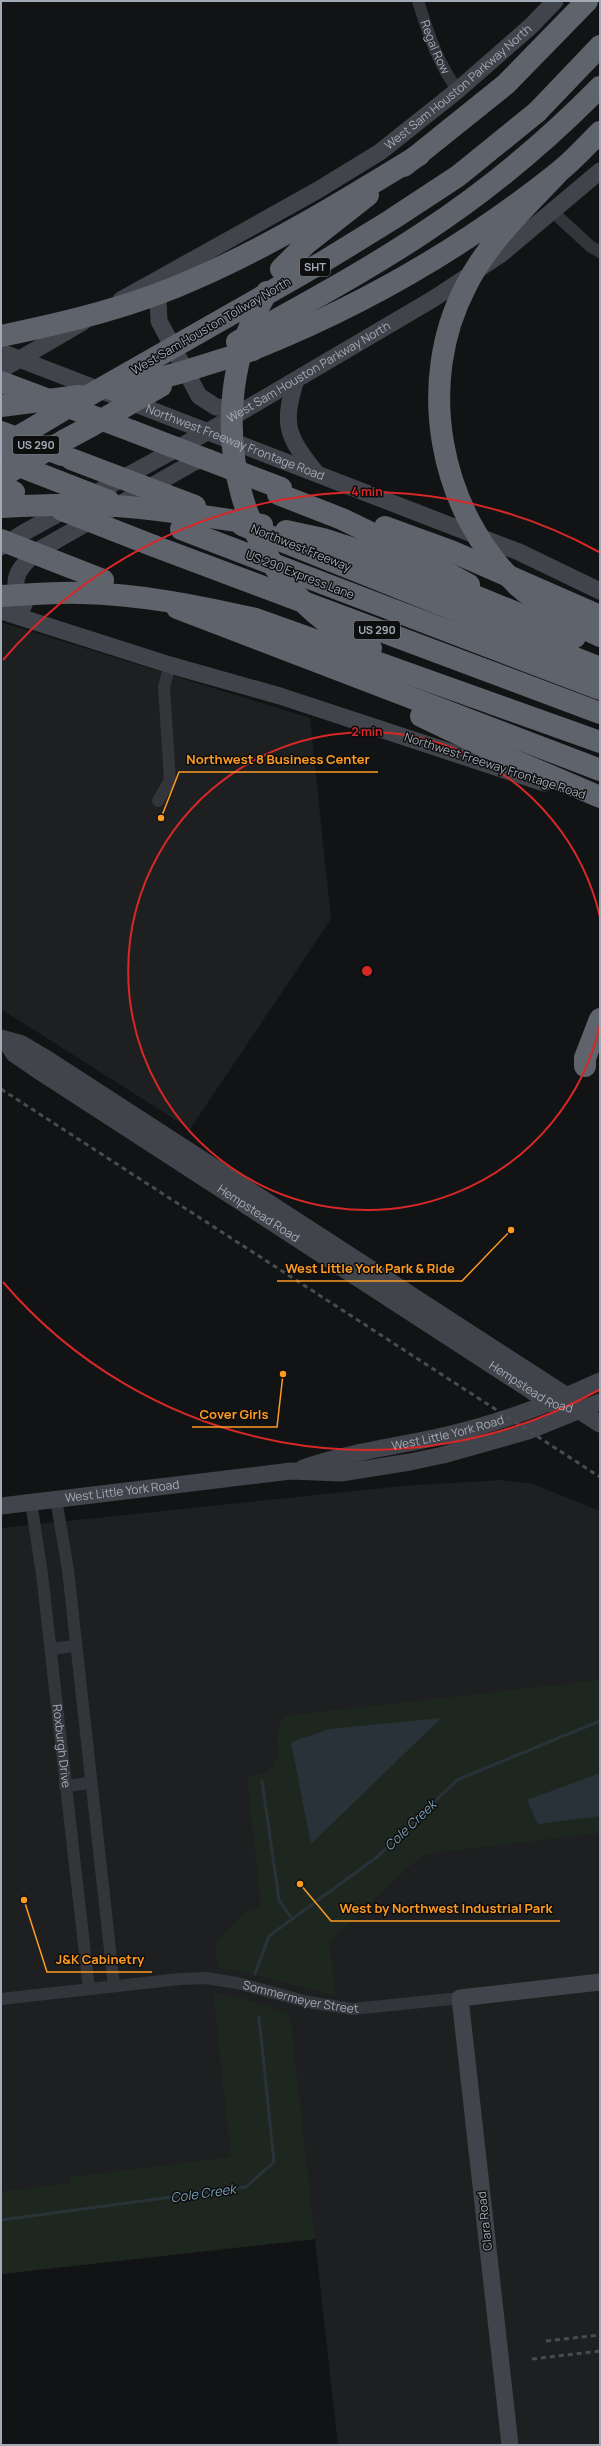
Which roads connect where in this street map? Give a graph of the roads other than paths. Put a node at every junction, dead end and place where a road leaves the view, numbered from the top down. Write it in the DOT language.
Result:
graph roads {
  1 [pos="418,1"];
  2 [pos="556,1"];
  3 [pos="587,1"];
  4 [pos="600,46"];
  5 [pos="600,87"];
  6 [pos="458,90"];
  7 [pos="600,132"];
  8 [pos="419,155"];
  9 [pos="600,171"];
  10 [pos="557,174"];
  11 [pos="553,212"];
  12 [pos="600,252"];
  13 [pos="168,272"];
  14 [pos="1,336"];
  15 [pos="1,352"];
  16 [pos="18,359"];
  17 [pos="1,370"];
  18 [pos="296,380"];
  19 [pos="1,382"];
  20 [pos="1,406"];
  21 [pos="248,409"];
  22 [pos="1,432"];
  23 [pos="207,432"];
  24 [pos="1,446"];
  25 [pos="264,454"];
  26 [pos="1,459"];
  27 [pos="317,474"];
  28 [pos="1,477"];
  29 [pos="1,487"];
  30 [pos="279,491"];
  31 [pos="1,507"];
  32 [pos="1,540"];
  33 [pos="1,547"];
  34 [pos="600,591"];
  35 [pos="3,609"];
  36 [pos="600,616"];
  37 [pos="47,626"];
  38 [pos="600,636"];
  39 [pos="266,643"];
  40 [pos="600,647"];
  41 [pos="600,657"];
  42 [pos="170,665"];
  43 [pos="600,668"];
  44 [pos="548,669"];
  45 [pos="600,689"];
  46 [pos="600,693"];
  47 [pos="465,695"];
  48 [pos="600,713"];
  49 [pos="600,742"];
  50 [pos="600,770"];
  51 [pos="600,798"];
  52 [pos="158,800"];
  53 [pos="600,1019"];
  54 [pos="600,1038"];
  55 [pos="3,1039"];
  56 [pos="600,1381"];
  57 [pos="568,1396"];
  58 [pos="600,1402"];
  59 [pos="550,1404"];
  60 [pos="580,1411"];
  61 [pos="600,1424"];
  62 [pos="292,1472"];
  63 [pos="56,1499"];
  64 [pos="31,1502"];
  65 [pos="1,1506"];
  66 [pos="76,1646"];
  67 [pos="51,1649"];
  68 [pos="91,1783"];
  69 [pos="65,1786"];
  70 [pos="600,1982"];
  71 [pos="114,1986"];
  72 [pos="89,1990"];
  73 [pos="460,1998"];
  74 [pos="1,1999"];
  75 [pos="510,2445"];
  1 -- 6 [label="street, Regal Row"];
  2 -- 6 [label="main road, West Sam Houston Parkway North"];
  3 -- 8 [label="highway"];
  4 -- 24 [label="highway, West Sam Houston Tollway North / SHT, bridge"];
  5 -- 28 [label="highway, SHT, bridge"];
  6 -- 13 [label="main road, West Sam Houston Parkway North"];
  7 -- 10 [label="highway"];
  8 -- 14 [label="highway, bridge"];
  8 -- 47 [label="highway, bridge"];
  9 -- 11 [label="main road, West Sam Houston Parkway North"];
  10 -- 20 [label="highway, bridge"];
  10 -- 38 [label="highway, bridge"];
  11 -- 12 [label="street"];
  11 -- 18 [label="main road, West Sam Houston Parkway North"];
  13 -- 16 [label="main road, West Sam Houston Parkway North"];
  13 -- 21 [label="main road"];
  15 -- 16 [label="main road, Northwest Freeway Frontage Road"];
  16 -- 17 [label="main road, West Sam Houston Parkway North"];
  16 -- 23 [label="main road, Northwest Freeway Frontage Road"];
  18 -- 21 [label="main road, West Sam Houston Parkway North"];
  18 -- 27 [label="main road"];
  19 -- 30 [label="highway, bridge"];
  21 -- 23 [label="main road, West Sam Houston Parkway North"];
  22 -- 43 [label="highway, Northwest Freeway / US 290, bridge"];
  23 -- 25 [label="main road, Northwest Freeway Frontage Road"];
  23 -- 33 [label="main road, West Sam Houston Parkway North"];
  25 -- 27 [label="main road, Northwest Freeway Frontage Road"];
  25 -- 37 [label="main road"];
  26 -- 44 [label="highway, US 290 Express Lane, bridge"];
  27 -- 34 [label="main road, Northwest Freeway Frontage Road"];
  29 -- 48 [label="highway, US 290, bridge"];
  30 -- 36 [label="highway"];
  30 -- 41 [label="highway"];
  31 -- 40 [label="highway, bridge"];
  32 -- 39 [label="highway, bridge"];
  35 -- 37 [label="main road, Northwest Freeway Frontage Road"];
  35 -- 47 [label="highway, bridge"];
  37 -- 42 [label="main road, Northwest Freeway Frontage Road"];
  39 -- 50 [label="highway"];
  39 -- 51 [label="highway"];
  42 -- 51 [label="main road, Northwest Freeway Frontage Road"];
  42 -- 52 [label="street"];
  44 -- 45 [label="highway, US 290 Express Lane"];
  44 -- 46 [label="highway"];
  47 -- 49 [label="highway, bridge"];
  53 -- 54 [label="highway"];
  55 -- 57 [label="main road, Hempstead Road"];
  55 -- 59 [label="main road, Hempstead Road"];
  56 -- 57 [label="main road, West Little York Road"];
  57 -- 59 [label="main road, West Little York Road"];
  57 -- 60 [label="main road, Hempstead Road"];
  58 -- 60 [label="main road, West Little York Road"];
  59 -- 60 [label="main road, Hempstead Road"];
  59 -- 62 [label="main road, West Little York Road"];
  60 -- 61 [label="main road, Hempstead Road"];
  60 -- 62 [label="main road, West Little York Road"];
  62 -- 63 [label="main road, West Little York Road"];
  63 -- 64 [label="main road, West Little York Road"];
  63 -- 66 [label="street"];
  64 -- 65 [label="main road, West Little York Road"];
  64 -- 67 [label="street, Roxburgh Drive"];
  66 -- 67 [label="street"];
  66 -- 68 [label="street"];
  67 -- 69 [label="street, Roxburgh Drive"];
  68 -- 69 [label="street"];
  68 -- 71 [label="street"];
  69 -- 72 [label="street, Roxburgh Drive"];
  70 -- 73 [label="main road, Sommermeyer Street"];
  71 -- 72 [label="street, Sommermeyer Street"];
  71 -- 73 [label="street, Sommermeyer Street"];
  72 -- 74 [label="street, Sommermeyer Street"];
  73 -- 75 [label="main road, Clara Road"];
}
